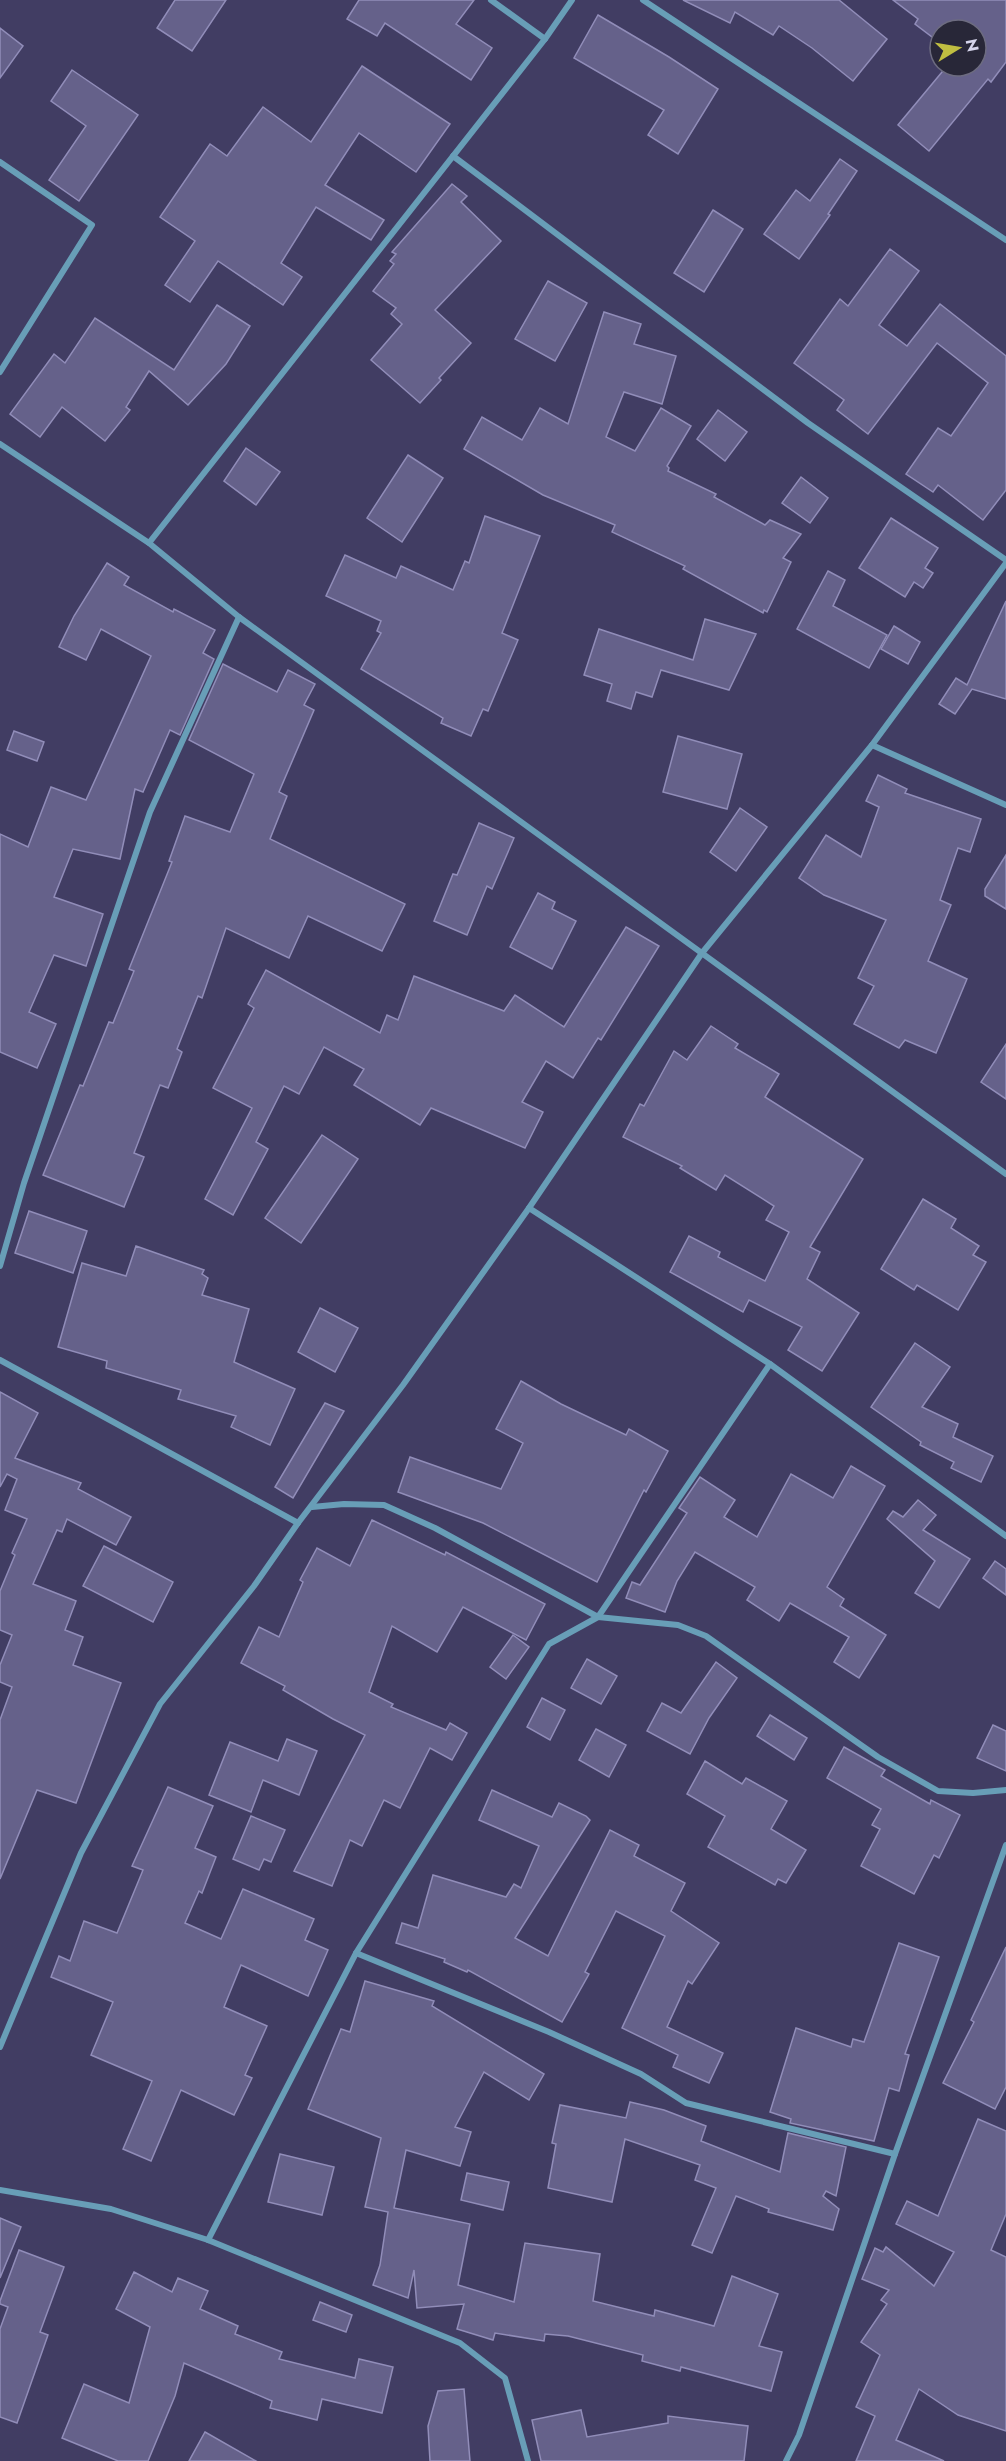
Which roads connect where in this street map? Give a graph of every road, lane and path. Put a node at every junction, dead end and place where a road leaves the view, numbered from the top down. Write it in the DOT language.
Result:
graph roads {
  1 [pos="491,0"];
  2 [pos="572,0"];
  3 [pos="643,0"];
  4 [pos="545,39"];
  5 [pos="453,156"];
  6 [pos="0,162"];
  7 [pos="1006,240"];
  8 [pos="0,372"];
  9 [pos="0,444"];
  10 [pos="149,543"];
  11 [pos="1006,561"];
  12 [pos="239,617"];
  13 [pos="872,745"];
  14 [pos="1006,805"];
  15 [pos="702,953"];
  16 [pos="1006,1173"];
  17 [pos="530,1208"];
  18 [pos="0,1266"];
  19 [pos="0,1360"];
  20 [pos="770,1364"];
  21 [pos="312,1507"];
  22 [pos="298,1523"];
  23 [pos="1006,1536"];
  24 [pos="598,1617"];
  25 [pos="1006,1790"];
  26 [pos="1006,1845"];
  27 [pos="356,1953"];
  28 [pos="0,2047"];
  29 [pos="895,2154"];
  30 [pos="0,2190"];
  31 [pos="208,2240"];
  32 [pos="528,2461"];
  33 [pos="786,2461"];
  1 -- 4 [label="street"];
  2 -- 4 [label="street"];
  3 -- 7 [label="street"];
  4 -- 5 [label="street"];
  5 -- 10 [label="street"];
  5 -- 11 [label="street"];
  6 -- 8 [label="street"];
  9 -- 10 [label="street"];
  10 -- 12 [label="street"];
  11 -- 13 [label="street"];
  12 -- 15 [label="street"];
  12 -- 18 [label="street"];
  13 -- 14 [label="street"];
  13 -- 15 [label="street"];
  15 -- 16 [label="street"];
  15 -- 17 [label="street"];
  17 -- 20 [label="street"];
  17 -- 21 [label="street"];
  19 -- 22 [label="street"];
  20 -- 23 [label="street"];
  20 -- 24 [label="street"];
  21 -- 22 [label="street"];
  21 -- 24 [label="street"];
  22 -- 28 [label="street"];
  24 -- 25 [label="street"];
  24 -- 27 [label="street"];
  26 -- 29 [label="street"];
  27 -- 29 [label="street"];
  27 -- 31 [label="street"];
  29 -- 33 [label="street"];
  30 -- 31 [label="street"];
  31 -- 32 [label="street"];
}
